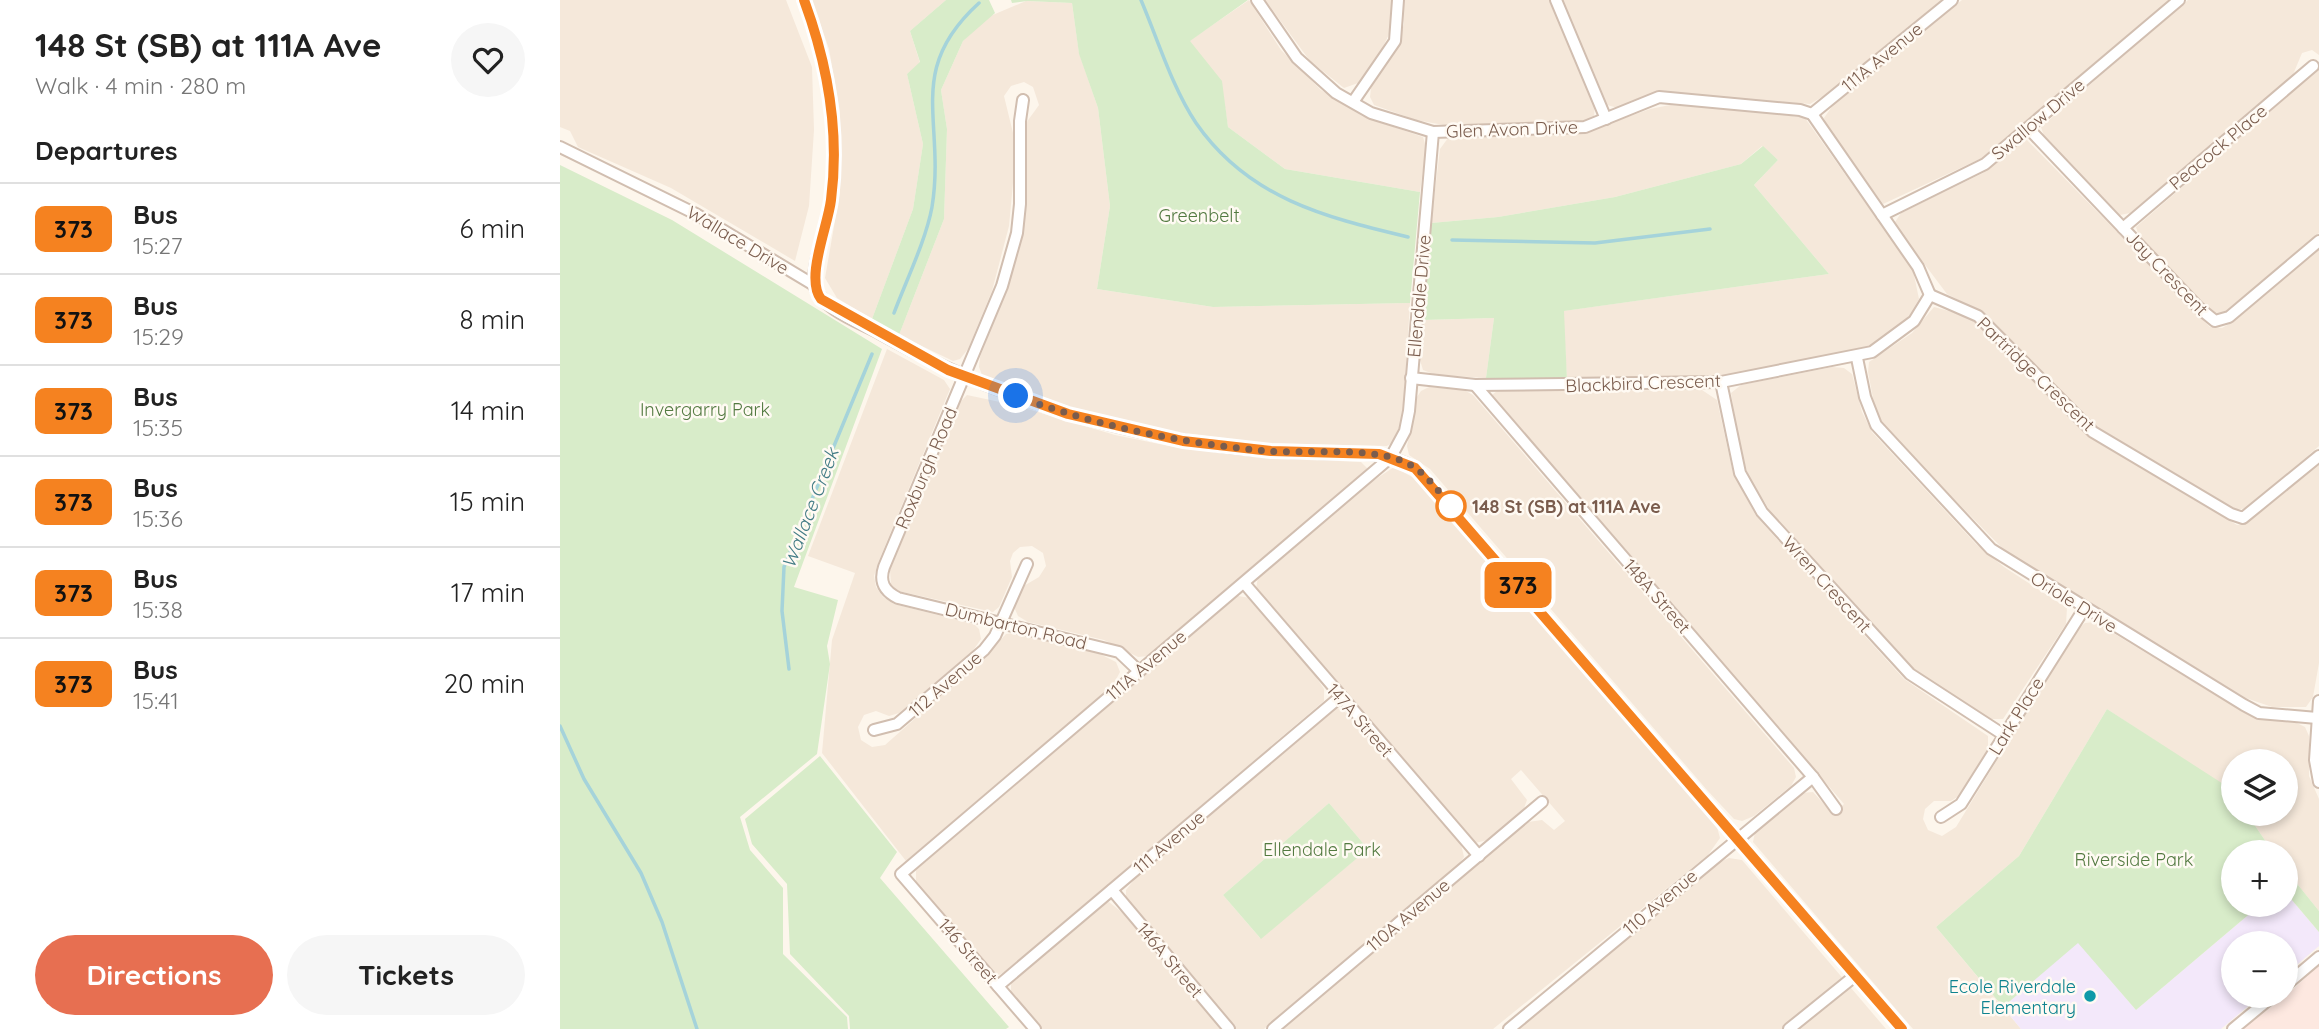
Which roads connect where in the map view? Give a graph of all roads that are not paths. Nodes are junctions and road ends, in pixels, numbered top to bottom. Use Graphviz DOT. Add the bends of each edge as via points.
graph roads {
  1 [pos="804,0"];
  2 [pos="1257,0"];
  3 [pos="1398,0"];
  4 [pos="1556,0"];
  5 [pos="1952,0"];
  6 [pos="2179,0"];
  7 [pos="2313,66"];
  8 [pos="1023,100"];
  9 [pos="1353,102"];
  10 [pos="1812,114"];
  11 [pos="1606,119"];
  12 [pos="2028,128"];
  13 [pos="1433,132"];
  14 [pos="560,147"];
  15 [pos="1882,215"];
  16 [pos="2123,228"];
  17 [pos="2319,241"];
  18 [pos="814,285"];
  19 [pos="1930,295"];
  20 [pos="1857,358"];
  21 [pos="964,377"];
  22 [pos="1411,378"];
  23 [pos="1721,382"];
  24 [pos="1475,385"];
  25 [pos="2319,456"];
  26 [pos="1391,457"];
  27 [pos="1027,564"];
  28 [pos="1244,583"];
  29 [pos="888,592"];
  30 [pos="2084,608"];
  31 [pos="1002,621"];
  32 [pos="1139,671"];
  33 [pos="1339,697"];
  34 [pos="2319,701"];
  35 [pos="2317,718"];
  36 [pos="874,730"];
  37 [pos="2004,735"];
  38 [pos="1813,777"];
  39 [pos="2319,782"];
  40 [pos="1542,803"];
  41 [pos="1836,809"];
  42 [pos="1941,817"];
  43 [pos="1737,838"];
  44 [pos="1479,856"];
  45 [pos="901,874"];
  46 [pos="1111,890"];
  47 [pos="2319,957"];
  48 [pos="1856,975"];
  49 [pos="2298,975"];
  50 [pos="998,986"];
  51 [pos="2258,1008"];
  52 [pos="1035,1029"];
  53 [pos="1230,1029"];
  54 [pos="1273,1029"];
  55 [pos="1508,1029"];
  56 [pos="1789,1029"];
  57 [pos="1902,1029"];
  58 [pos="2233,1029"];
  1 -- 18 [label="street" via="824,61 834,128 831,200"];
  2 -- 9 [label="street, Glen Avon Drive" via="1306,68"];
  3 -- 9 [label="street" via="1395,41"];
  4 -- 11 [label="street"];
  5 -- 10 [label="street, 111A Avenue"];
  6 -- 12 [label="street, Swallow Drive"];
  7 -- 16 [label="street, Peacock Place"];
  8 -- 21 [label="street, Roxburgh Road" via="1017,233 1002,286"];
  9 -- 13 [label="street, Glen Avon Drive" via="1371,113"];
  10 -- 11 [label="street, Glen Avon Drive" via="1659,97"];
  10 -- 15 [label="street"];
  11 -- 13 [label="street, Glen Avon Drive" via="1585,127"];
  12 -- 15 [label="street, Swallow Drive" via="1978,168"];
  12 -- 16 [label="street, Jay Crescent"];
  13 -- 22 [label="street, Ellendale Drive"];
  14 -- 18 [label="street, Wallace Drive" via="696,214"];
  15 -- 19 [label="street" via="1918,267"];
  16 -- 17 [label="street, Jay Crescent" via="2206,315 2219,321"];
  18 -- 21 [label="street, Wallace Drive" via="828,304"];
  19 -- 20 [label="street, Blackbird Crescent" via="1902,332"];
  19 -- 25 [label="street, Partridge Crescent" via="1978,316 2093,432 2231,514 2243,518"];
  20 -- 23 [label="street, Blackbird Crescent"];
  20 -- 30 [label="street, Oriole Drive" via="1869,412 1887,440 1991,549"];
  21 -- 26 [label="street, Wallace Drive" via="1068,414 1183,441"];
  21 -- 29 [label="street, Roxburgh Road" via="884,567 882,582"];
  22 -- 24 [label="street, Blackbird Crescent"];
  22 -- 26 [label="street, Ellendale Drive" via="1405,431"];
  23 -- 24 [label="street, Blackbird Crescent"];
  23 -- 37 [label="street, Wren Crescent" via="1741,473 1762,512 1910,674"];
  24 -- 38 [label="street, 148A Street"];
  26 -- 28 [label="street, 111A Avenue"];
  26 -- 43 [label="street" via="1415,468 1432,484"];
  27 -- 31 [label="street, 112 Avenue"];
  28 -- 32 [label="street, 111A Avenue"];
  28 -- 33 [label="street, 147A Street"];
  29 -- 31 [label="street, Dumbarton Road"];
  30 -- 35 [label="street, Oriole Drive" via="2259,713"];
  30 -- 37 [label="street, Lark Place"];
  31 -- 32 [label="street, Dumbarton Road" via="1119,652"];
  31 -- 36 [label="street, 112 Avenue" via="980,654 897,724"];
  32 -- 45 [label="street, 111A Avenue"];
  33 -- 44 [label="street, 147A Street"];
  33 -- 46 [label="street, 111 Avenue"];
  34 -- 35 [label="street"];
  35 -- 39 [label="street"];
  37 -- 42 [label="street, Lark Place" via="1961,804"];
  38 -- 41 [label="street, 148A Street"];
  38 -- 43 [label="street, 110 Avenue"];
  40 -- 44 [label="street, 110A Avenue"];
  43 -- 48 [label="street"];
  43 -- 55 [label="street, 110 Avenue"];
  44 -- 54 [label="street, 110A Avenue"];
  45 -- 50 [label="street, 146 Street"];
  46 -- 50 [label="street, 111 Avenue"];
  46 -- 53 [label="street, 146A Street"];
  47 -- 49 [label="street"];
  48 -- 56 [label="street"];
  48 -- 57 [label="street"];
  50 -- 52 [label="street, 146 Street"];
  51 -- 58 [label="street"];
}
